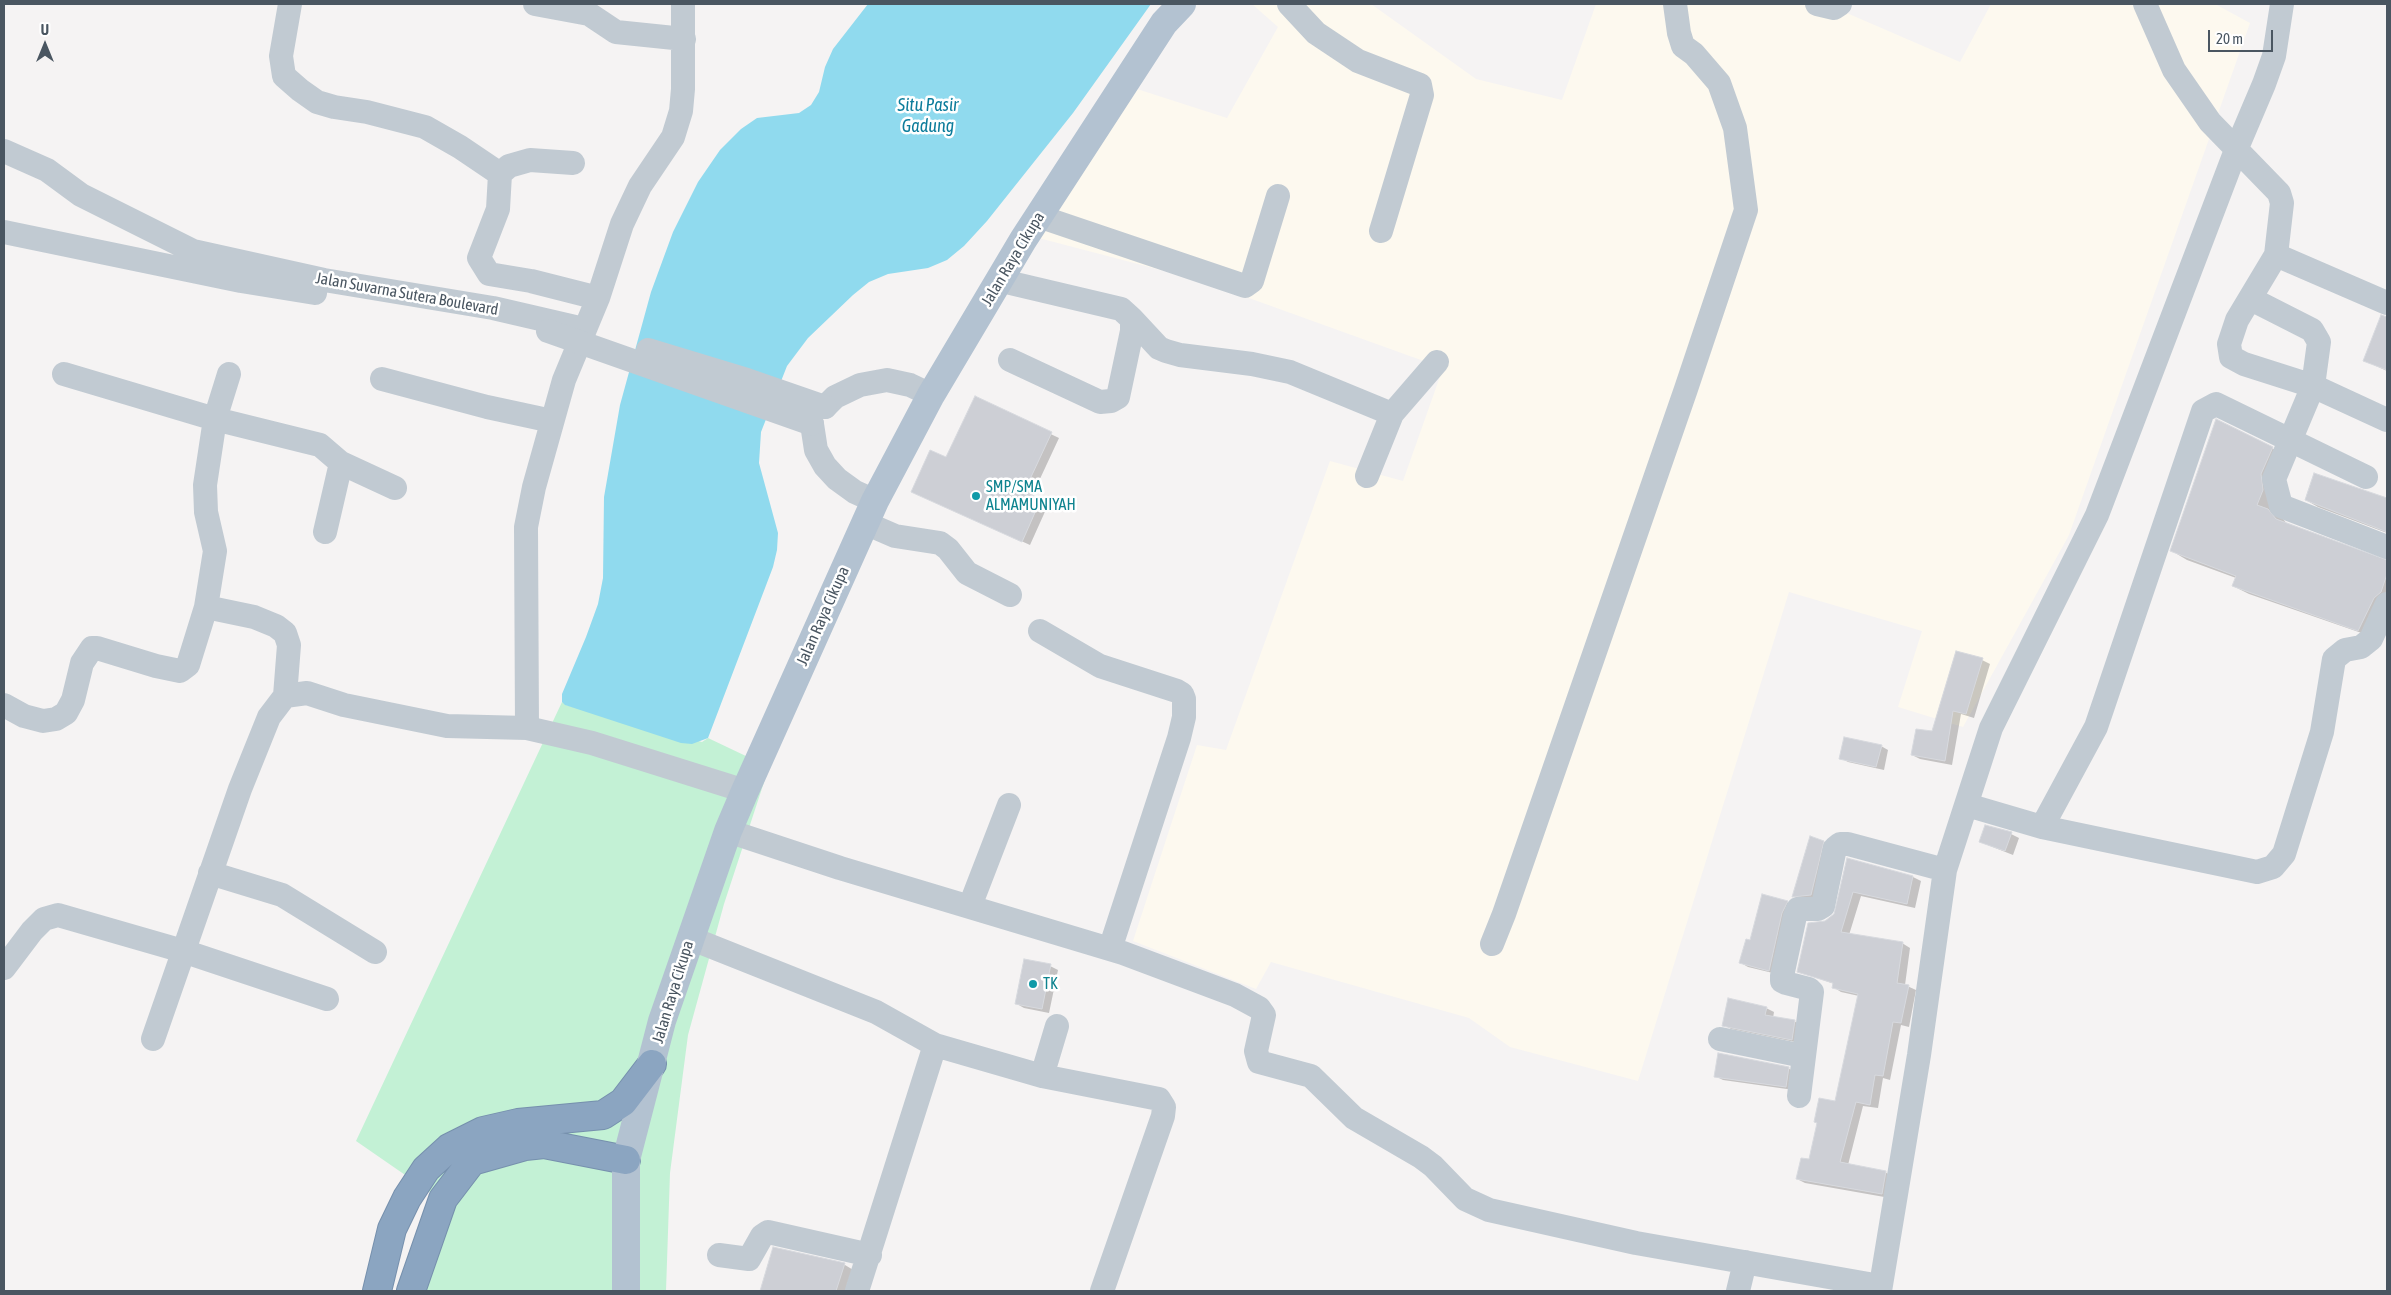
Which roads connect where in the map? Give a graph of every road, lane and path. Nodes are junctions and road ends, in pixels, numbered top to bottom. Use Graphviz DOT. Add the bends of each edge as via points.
graph roads {
  1 [pos="290,4"];
  2 [pos="535,4"];
  3 [pos="683,4"];
  4 [pos="1182,4"];
  5 [pos="1288,4"];
  6 [pos="1675,4"];
  7 [pos="1817,4"];
  8 [pos="1840,4"];
  9 [pos="2145,4"];
  10 [pos="2282,4"];
  11 [pos="684,39"];
  12 [pos="2236,150"];
  13 [pos="4,151"];
  14 [pos="573,163"];
  15 [pos="500,174"];
  16 [pos="1278,196"];
  17 [pos="1038,216"];
  18 [pos="1380,231"];
  19 [pos="4,232"];
  20 [pos="2276,255"];
  21 [pos="998,280"];
  22 [pos="598,298"];
  23 [pos="2251,299"];
  24 [pos="2387,303"];
  25 [pos="1132,319"];
  26 [pos="1010,360"];
  27 [pos="1436,362"];
  28 [pos="64,374"];
  29 [pos="229,374"];
  30 [pos="382,379"];
  31 [pos="2312,386"];
  32 [pos="931,395"];
  33 [pos="1392,414"];
  34 [pos="818,416"];
  35 [pos="215,419"];
  36 [pos="2387,420"];
  37 [pos="552,421"];
  38 [pos="2291,439"];
  39 [pos="341,463"];
  40 [pos="1367,476"];
  41 [pos="2366,477"];
  42 [pos="395,488"];
  43 [pos="870,512"];
  44 [pos="325,532"];
  45 [pos="2387,547"];
  46 [pos="1010,595"];
  47 [pos="2387,604"];
  48 [pos="206,607"];
  49 [pos="1040,631"];
  50 [pos="285,696"];
  51 [pos="4,705"];
  52 [pos="527,728"];
  53 [pos="745,791"];
  54 [pos="1009,805"];
  55 [pos="1967,805"];
  56 [pos="2042,827"];
  57 [pos="728,831"];
  58 [pos="1945,870"];
  59 [pos="210,873"];
  60 [pos="970,906"];
  61 [pos="690,938"];
  62 [pos="1492,944"];
  63 [pos="1110,949"];
  64 [pos="183,951"];
  65 [pos="375,952"];
  66 [pos="4,968"];
  67 [pos="327,999"];
  68 [pos="1057,1026"];
  69 [pos="153,1039"];
  70 [pos="1720,1039"];
  71 [pos="935,1045"];
  72 [pos="1803,1056"];
  73 [pos="652,1064"];
  74 [pos="1042,1076"];
  75 [pos="1799,1096"];
  76 [pos="626,1160"];
  77 [pos="719,1255"];
  78 [pos="870,1255"];
  79 [pos="1745,1262"];
  80 [pos="1880,1288"];
  81 [pos="377,1291"];
  82 [pos="411,1291"];
  83 [pos="626,1291"];
  84 [pos="857,1291"];
  85 [pos="1102,1291"];
  86 [pos="1738,1291"];
  1 -- 15 [label="street" via="281,56 284,76 300,90 318,102 334,107 425,127"];
  2 -- 11 [label="street" via="589,14 616,32"];
  3 -- 11 [label="street"];
  4 -- 17 [label="main road, Jalan Raya Cikupa" via="1164,23"];
  5 -- 18 [label="street" via="1316,33 1358,60 1420,86 1422,95"];
  6 -- 62 [label="street" via="1684,46 1720,83 1735,128 1746,210"];
  7 -- 8 [label="street" via="1834,8"];
  9 -- 12 [label="street" via="2174,70 2210,122"];
  10 -- 12 [label="street" via="2274,56"];
  11 -- 22 [label="street" via="682,104 672,137 625,216"];
  12 -- 20 [label="street" via="2279,193 2283,210"];
  12 -- 55 [label="street" via="2097,515 1991,728"];
  13 -- 34 [label="street, Jalan Suvarna Sutera Boulevard, bridge" via="47,170 81,195 193,250 324,280 493,308 575,327 748,380"];
  14 -- 15 [label="street" via="530,160 509,166"];
  15 -- 22 [label="street" via="498,209 480,258 482,265 490,274 530,280"];
  16 -- 17 [label="street" via="1252,281 1245,286"];
  17 -- 21 [label="main road, Jalan Raya Cikupa"];
  19 -- 34 [label="street, bridge" via="241,281 548,331"];
  20 -- 23 [label="street"];
  20 -- 24 [label="street"];
  21 -- 25 [label="street" via="1121,309"];
  21 -- 32 [label="main road, Jalan Raya Cikupa"];
  22 -- 37 [label="street" via="564,380"];
  23 -- 31 [label="street" via="2312,330 2319,342"];
  23 -- 31 [label="street" via="2236,320 2229,344 2231,357"];
  25 -- 26 [label="street" via="1118,397 1111,401 1100,402"];
  25 -- 33 [label="street" via="1158,348 1166,352 1290,372"];
  27 -- 33 [label="street"];
  28 -- 35 [label="street"];
  29 -- 35 [label="street"];
  30 -- 37 [label="street"];
  31 -- 36 [label="street"];
  31 -- 38 [label="street"];
  32 -- 34 [label="street" via="910,385 887,380 860,385 834,398"];
  32 -- 43 [label="main road, Jalan Raya Cikupa"];
  33 -- 40 [label="street"];
  34 -- 43 [label="street" via="816,450 825,466 854,492"];
  35 -- 39 [label="street" via="320,445"];
  35 -- 48 [label="street" via="205,501 215,551"];
  37 -- 52 [label="street" via="526,527"];
  38 -- 41 [label="street"];
  38 -- 45 [label="street" via="2274,480 2281,506"];
  38 -- 56 [label="street" via="2216,404 2203,411 2096,727"];
  39 -- 42 [label="street"];
  39 -- 44 [label="street"];
  43 -- 46 [label="street" via="895,536 940,543 967,573"];
  43 -- 53 [label="main road, Jalan Raya Cikupa"];
  47 -- 56 [label="street" via="2372,639 2361,647 2345,650 2334,659 2322,732 2284,854 2273,867 2257,872"];
  48 -- 50 [label="street" via="254,618 285,633 289,645"];
  48 -- 51 [label="street" via="188,665 180,671 92,648 82,663 73,700 66,713 43,721 24,716"];
  49 -- 63 [label="street" via="1100,666 1177,691 1184,699 1179,738"];
  50 -- 52 [label="street" via="307,693 344,705 447,726"];
  50 -- 59 [label="street" via="269,717"];
  52 -- 53 [label="street" via="592,743"];
  53 -- 57 [label="main road, Jalan Raya Cikupa"];
  54 -- 60 [label="street"];
  55 -- 56 [label="street"];
  55 -- 58 [label="street"];
  57 -- 60 [label="street"];
  57 -- 61 [label="main road, Jalan Raya Cikupa"];
  58 -- 72 [label="street" via="1848,844 1835,848 1823,906 1798,909 1782,976 1782,981 1812,992"];
  58 -- 80 [label="street" via="1919,1055"];
  59 -- 64 [label="street"];
  59 -- 65 [label="street" via="282,895"];
  60 -- 63 [label="street"];
  61 -- 71 [label="street" via="876,1012"];
  61 -- 73 [label="main road, Jalan Raya Cikupa" via="662,1022"];
  63 -- 79 [label="street" via="1234,995 1259,1008 1264,1015 1256,1051 1259,1062 1311,1076 1354,1118 1427,1161 1475,1205 1636,1243"];
  64 -- 66 [label="street" via="58,915 44,920 32,930"];
  64 -- 67 [label="street"];
  64 -- 69 [label="street"];
  68 -- 74 [label="street"];
  70 -- 72 [label="street"];
  71 -- 74 [label="street"];
  71 -- 78 [label="street"];
  72 -- 75 [label="street"];
  73 -- 76 [label="main road, Jalan Raya Cikupa"];
  73 -- 81 [label="highway" via="623,1102 603,1115 518,1123 483,1131 449,1148 426,1169 407,1198 392,1229"];
  74 -- 85 [label="street" via="1158,1099 1164,1107"];
  76 -- 82 [label="highway" via="544,1144 472,1161 443,1199"];
  76 -- 83 [label="main road, Jalan Raya Cikupa"];
  77 -- 78 [label="street" via="748,1259 762,1236 770,1232"];
  78 -- 84 [label="street"];
  79 -- 80 [label="street"];
  79 -- 86 [label="street"];
}
